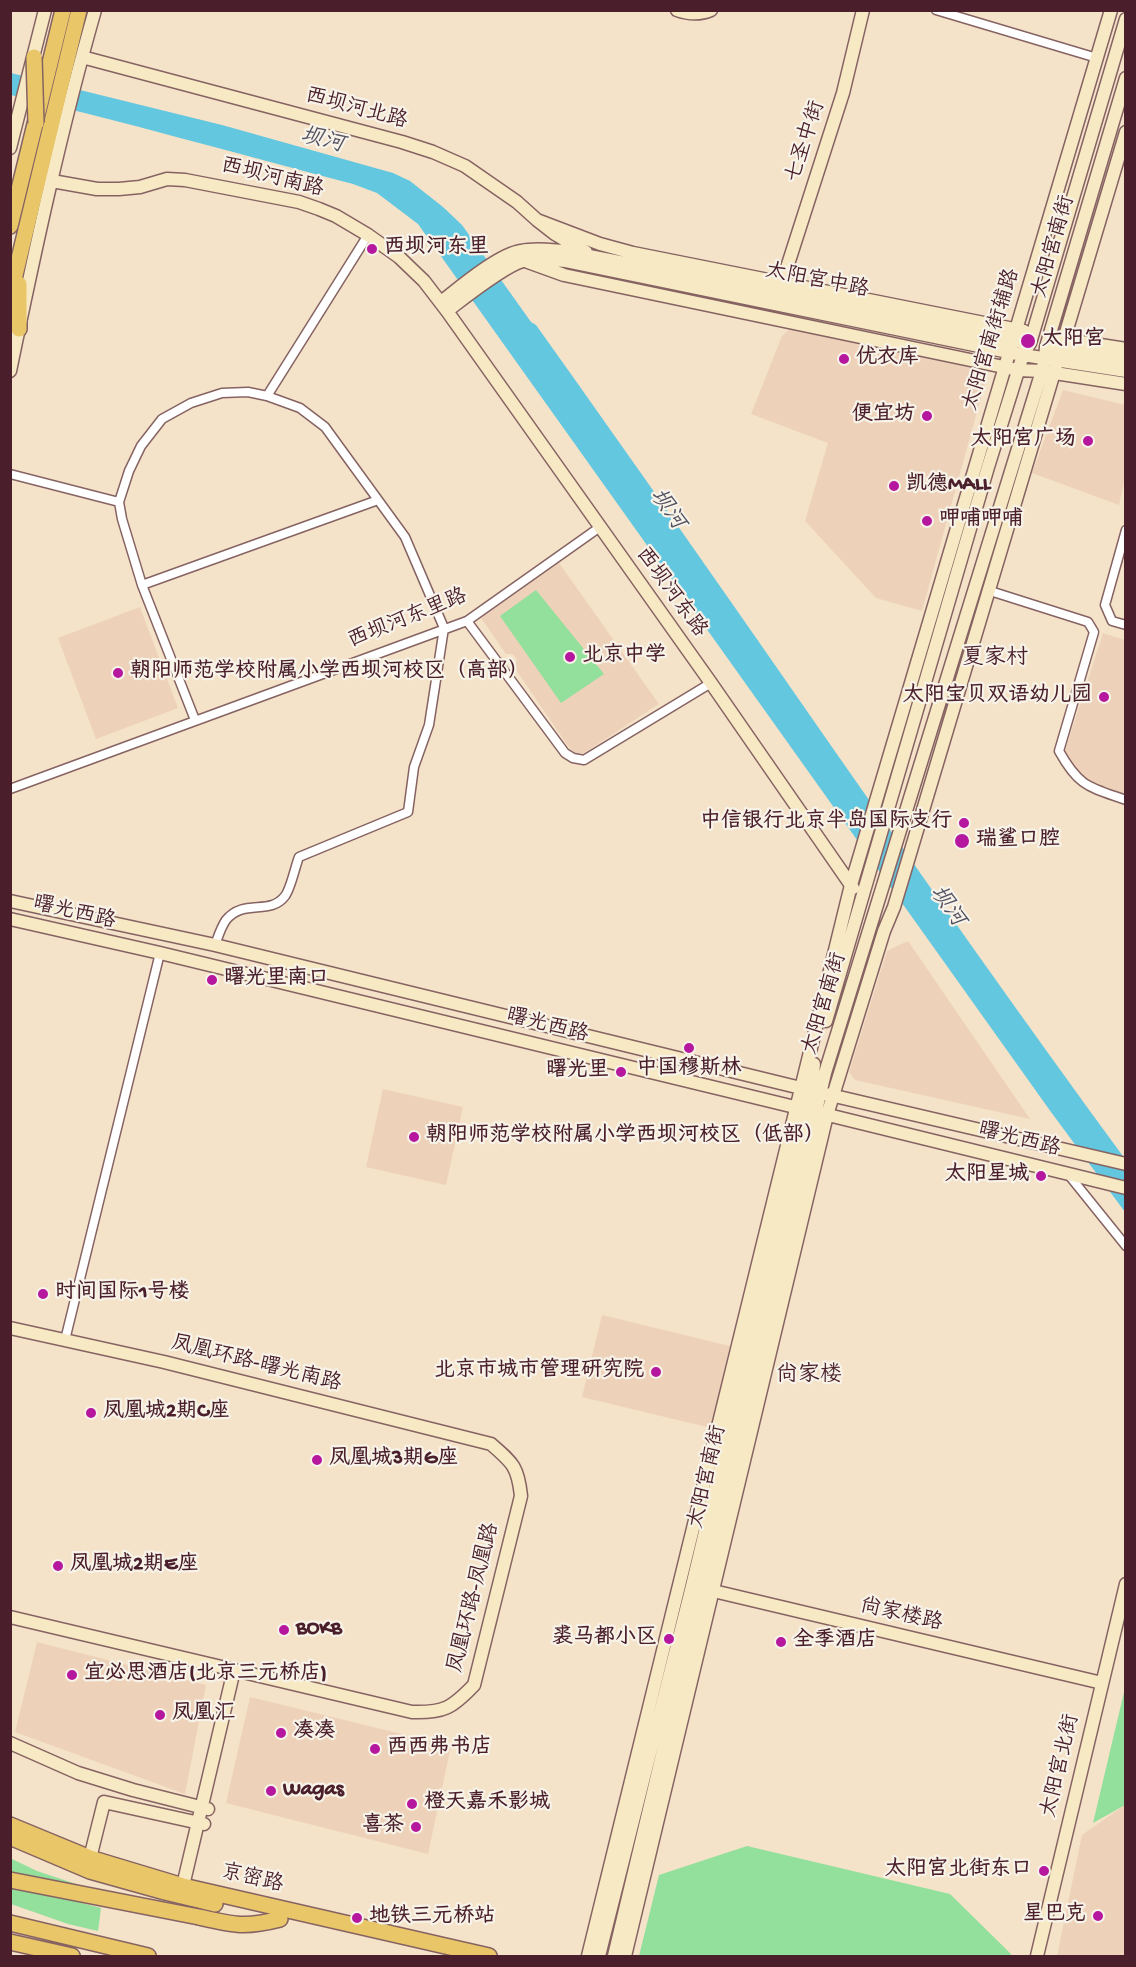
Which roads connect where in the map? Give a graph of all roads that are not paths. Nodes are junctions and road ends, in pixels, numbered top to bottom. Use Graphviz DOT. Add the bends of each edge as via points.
graph roads {
  1 [pos="45,10"];
  2 [pos="63,10"];
  3 [pos="79,10"];
  4 [pos="95,10"];
  5 [pos="677,10"];
  6 [pos="711,10"];
  7 [pos="863,10"];
  8 [pos="936,10"];
  9 [pos="1111,10"];
  10 [pos="1125,19"];
  11 [pos="34,57"];
  12 [pos="1097,58"];
  13 [pos="70,63"];
  14 [pos="1125,78"];
  15 [pos="1101,103"];
  16 [pos="36,123"];
  17 [pos="58,129"];
  18 [pos="1125,132"];
  19 [pos="10,148"];
  20 [pos="1065,166"];
  21 [pos="52,181"];
  22 [pos="537,220"];
  23 [pos="10,226"];
  24 [pos="368,235"];
  25 [pos="594,258"];
  26 [pos="19,260"];
  27 [pos="524,261"];
  28 [pos="506,262"];
  29 [pos="756,278"];
  30 [pos="782,283"];
  31 [pos="10,296"];
  32 [pos="804,299"];
  33 [pos="448,304"];
  34 [pos="791,307"];
  35 [pos="753,315"];
  36 [pos="874,324"];
  37 [pos="19,329"];
  38 [pos="1031,338"];
  39 [pos="871,339"];
  40 [pos="1013,340"];
  41 [pos="1125,349"];
  42 [pos="1052,354"];
  43 [pos="1023,355"];
  44 [pos="1125,359"];
  45 [pos="1005,367"];
  46 [pos="1018,370"];
  47 [pos="10,371"];
  48 [pos="1125,371"];
  49 [pos="1125,384"];
  50 [pos="267,396"];
  51 [pos="10,474"];
  52 [pos="378,500"];
  53 [pos="119,502"];
  54 [pos="600,527"];
  55 [pos="1125,530"];
  56 [pos="142,585"];
  57 [pos="987,590"];
  58 [pos="467,621"];
  59 [pos="1125,625"];
  60 [pos="444,628"];
  61 [pos="711,683"];
  62 [pos="195,720"];
  63 [pos="10,789"];
  64 [pos="1125,800"];
  65 [pos="861,851"];
  66 [pos="851,885"];
  67 [pos="861,899"];
  68 [pos="10,902"];
  69 [pos="874,918"];
  70 [pos="10,919"];
  71 [pos="884,931"];
  72 [pos="215,945"];
  73 [pos="160,953"];
  74 [pos="816,1092"];
  75 [pos="811,1111"];
  76 [pos="1125,1164"];
  77 [pos="1071,1174"];
  78 [pos="1125,1188"];
  79 [pos="1125,1246"];
  80 [pos="10,1328"];
  81 [pos="65,1340"];
  82 [pos="491,1444"];
  83 [pos="1125,1584"];
  84 [pos="702,1589"];
  85 [pos="10,1617"];
  86 [pos="238,1671"];
  87 [pos="1102,1683"];
  88 [pos="10,1743"];
  89 [pos="205,1808"];
  90 [pos="202,1823"];
  91 [pos="10,1825"];
  92 [pos="10,1838"];
  93 [pos="90,1858"];
  94 [pos="10,1880"];
  95 [pos="186,1892"];
  96 [pos="10,1912"];
  97 [pos="280,1919"];
  98 [pos="10,1923"];
  99 [pos="81,1940"];
  100 [pos="10,1942"];
  101 [pos="72,1956"];
  102 [pos="148,1956"];
  103 [pos="442,1956"];
  104 [pos="489,1956"];
  105 [pos="588,1956"];
  106 [pos="598,1956"];
  107 [pos="614,1956"];
  108 [pos="625,1956"];
  109 [pos="1037,1956"];
  1 -- 11 [label="street"];
  2 -- 13 [label="highway"];
  3 -- 13 [label="highway"];
  4 -- 13 [label="street"];
  5 -- 6 [label="street" via="704,14"];
  7 -- 30 [label="street, 七圣中街" via="843,93"];
  8 -- 12 [label="street"];
  9 -- 12 [label="street, 太阳宫南街辅路"];
  10 -- 15 [label="street, 太阳宫南街"];
  11 -- 16 [label="highway, bridge"];
  11 -- 19 [label="street, bridge"];
  12 -- 20 [label="street, 太阳宫南街辅路"];
  13 -- 16 [label="highway, bridge"];
  13 -- 17 [label="highway"];
  13 -- 22 [label="street, 西坝河北路" via="433,152 465,166 517,201"];
  14 -- 42 [label="street, 太阳宫南街"];
  15 -- 20 [label="street"];
  15 -- 38 [label="street, 太阳宫南街"];
  16 -- 23 [label="highway"];
  17 -- 21 [label="street"];
  17 -- 26 [label="highway"];
  18 -- 42 [label="street, 太阳宫南街"];
  20 -- 40 [label="street, 太阳宫南街辅路"];
  21 -- 24 [label="street, 西坝河南路" via="97,189 140,187 167,179 193,181 319,208"];
  21 -- 37 [label="street"];
  22 -- 25 [label="street, 西坝河北路"];
  22 -- 29 [label="street, 太阳宫中路" via="633,253"];
  24 -- 33 [label="street, 西坝河南路" via="413,269"];
  24 -- 50 [label="street"];
  25 -- 28 [label="street, 太阳宫中路" via="537,249 518,251"];
  25 -- 32 [label="street, 太阳宫中路"];
  26 -- 31 [label="highway"];
  26 -- 37 [label="highway"];
  27 -- 28 [label="street, 太阳宫中路"];
  27 -- 34 [label="street, 太阳宫中路" via="566,261"];
  27 -- 35 [label="street, 太阳宫中路" via="564,275"];
  28 -- 33 [label="street"];
  29 -- 30 [label="street, 太阳宫中路"];
  29 -- 32 [label="street"];
  30 -- 40 [label="street, 太阳宫中路"];
  32 -- 40 [label="street, 太阳宫中路"];
  33 -- 54 [label="street, 西坝河东路"];
  34 -- 35 [label="street"];
  34 -- 36 [label="street, 太阳宫中路"];
  35 -- 39 [label="street, 太阳宫中路"];
  36 -- 39 [label="street"];
  36 -- 40 [label="street, 太阳宫中路"];
  37 -- 47 [label="street"];
  38 -- 40 [label="street, 太阳宫中路"];
  38 -- 42 [label="street, 太阳宫中路"];
  38 -- 43 [label="street, 太阳宫南街"];
  39 -- 45 [label="street, 太阳宫中路"];
  40 -- 43 [label="street, 太阳宫中路"];
  40 -- 45 [label="street, 太阳宫南街辅路"];
  41 -- 42 [label="street, 太阳宫中路"];
  42 -- 43 [label="street, 太阳宫中路"];
  42 -- 44 [label="street, 太阳宫中路"];
  42 -- 46 [label="street, 太阳宫中路"];
  42 -- 48 [label="street, 太阳宫中路"];
  42 -- 49 [label="street, 太阳宫中路"];
  42 -- 57 [label="street, 太阳宫南街"];
  42 -- 69 [label="street, 太阳宫南街"];
  43 -- 46 [label="street, 太阳宫南街"];
  45 -- 46 [label="street, 太阳宫中路"];
  45 -- 65 [label="street, 太阳宫南街辅路"];
  46 -- 67 [label="street, 太阳宫南街"];
  50 -- 52 [label="street" via="300,408 325,428"];
  50 -- 53 [label="street" via="222,393 190,403 162,419 141,447"];
  51 -- 53 [label="street"];
  52 -- 56 [label="street"];
  52 -- 60 [label="street" via="405,537"];
  53 -- 56 [label="street"];
  54 -- 58 [label="street, 西坝河东里路"];
  54 -- 61 [label="street, 西坝河东路"];
  55 -- 59 [label="street" via="1105,605 1112,621"];
  56 -- 62 [label="street"];
  57 -- 64 [label="street" via="1088,622 1094,632 1059,751 1070,770 1088,787"];
  57 -- 71 [label="street, 太阳宫南街"];
  58 -- 60 [label="street, 西坝河东里路"];
  58 -- 61 [label="street" via="573,758 584,760"];
  60 -- 62 [label="street, 西坝河东里路"];
  60 -- 72 [label="street" via="429,725 414,767 408,812 299,857 285,896 273,906 246,907 233,914 225,921"];
  61 -- 66 [label="street, 西坝河东路"];
  62 -- 63 [label="street, 西坝河东里路"];
  65 -- 66 [label="street, 太阳宫南街"];
  66 -- 67 [label="street, 西坝河东路"];
  66 -- 74 [label="street, 太阳宫南街"];
  67 -- 69 [label="street, 西坝河东路"];
  67 -- 74 [label="street, 太阳宫南街" via="814,1064"];
  68 -- 72 [label="street, 曙光西路"];
  69 -- 71 [label="street, 西坝河东路"];
  69 -- 74 [label="street, 太阳宫南街"];
  70 -- 73 [label="street, 曙光西路"];
  71 -- 74 [label="street, 太阳宫南街"];
  72 -- 74 [label="street, 曙光西路"];
  73 -- 75 [label="street, 曙光西路"];
  73 -- 81 [label="street"];
  74 -- 75 [label="street, 太阳宫南街"];
  74 -- 75 [label="street, 太阳宫南街"];
  74 -- 76 [label="street, 曙光西路"];
  75 -- 77 [label="street, 曙光西路"];
  75 -- 84 [label="street, 太阳宫南街"];
  75 -- 84 [label="street, 太阳宫南街"];
  75 -- 105 [label="street, 太阳宫南街"];
  77 -- 78 [label="street, 曙光西路"];
  77 -- 79 [label="street"];
  80 -- 81 [label="street, 凤凰环路-曙光南路"];
  81 -- 82 [label="street, 凤凰环路-曙光南路"];
  82 -- 86 [label="street, 凤凰环路-凤凰路" via="509,1460 519,1476 521,1496 474,1685 458,1702 435,1713 412,1712"];
  83 -- 87 [label="street, 太阳宫北街"];
  84 -- 87 [label="street, 尚家楼路"];
  84 -- 106 [label="street, 太阳宫南街"];
  84 -- 107 [label="street, 太阳宫南街"];
  84 -- 108 [label="street, 太阳宫南街"];
  85 -- 86 [label="street, 凤凰环路-凤凰路"];
  86 -- 89 [label="street"];
  87 -- 109 [label="street, 太阳宫北街"];
  88 -- 89 [label="street" via="78,1773"];
  89 -- 90 [label="street"];
  90 -- 93 [label="street" via="104,1802"];
  90 -- 95 [label="street"];
  91 -- 93 [label="highway, 京密路"];
  92 -- 95 [label="highway, 京密路" via="81,1867"];
  93 -- 95 [label="highway, 京密路"];
  94 -- 97 [label="highway, bridge" via="234,1925"];
  95 -- 97 [label="highway, 京密路"];
  95 -- 104 [label="highway, 京密路"];
  96 -- 99 [label="highway" via="37,1926"];
  97 -- 103 [label="highway, 京密路"];
  98 -- 99 [label="highway"];
  99 -- 102 [label="highway"];
  100 -- 101 [label="highway"];
}
